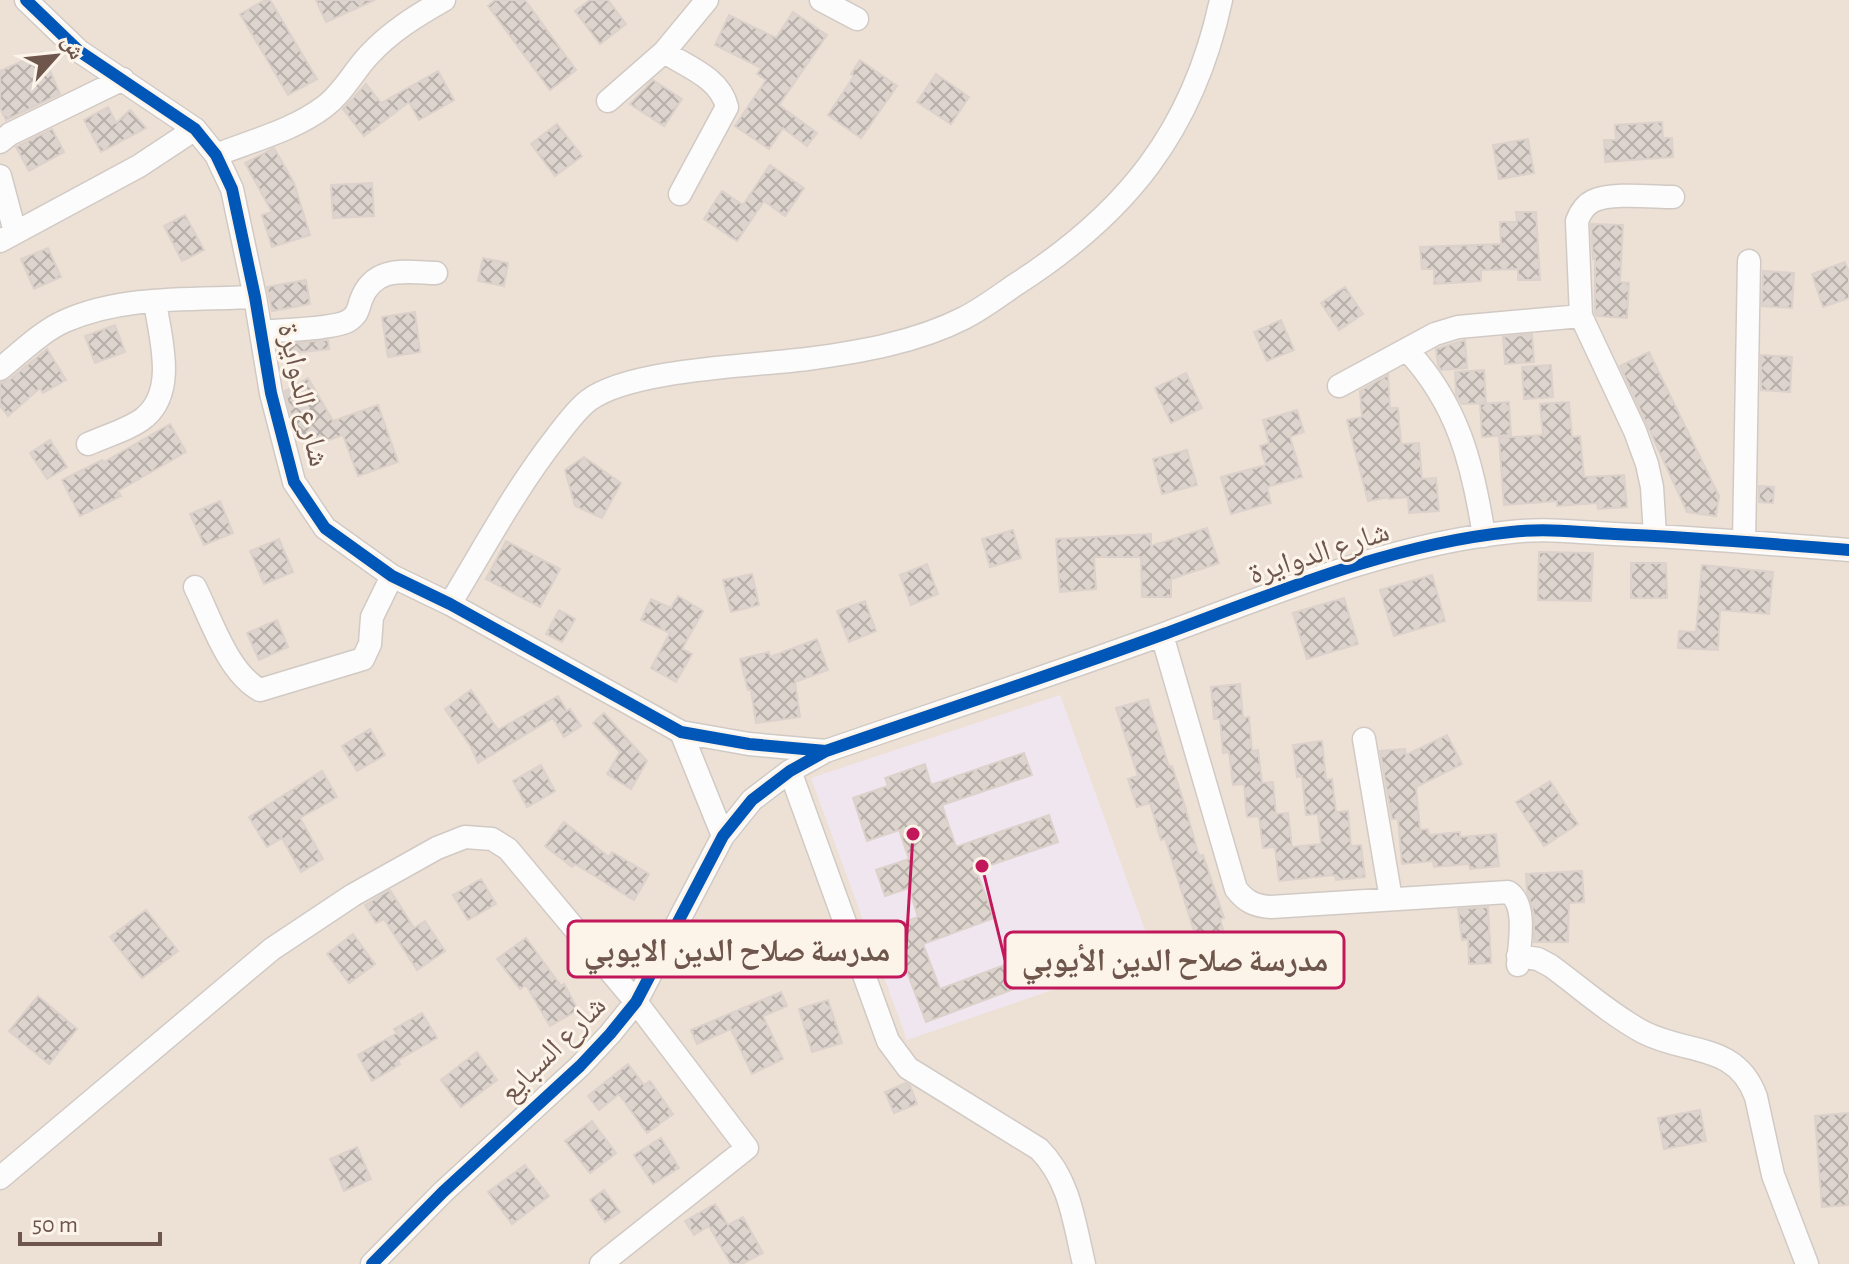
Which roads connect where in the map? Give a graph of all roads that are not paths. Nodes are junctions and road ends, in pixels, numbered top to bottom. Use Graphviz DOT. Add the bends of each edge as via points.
graph roads {
  1 [pos="26,0"];
  2 [pos="444,0"];
  3 [pos="707,0"];
  4 [pos="821,0"];
  5 [pos="1221,0"];
  6 [pos="857,19"];
  7 [pos="664,52"];
  8 [pos="123,79"];
  9 [pos="608,101"];
  10 [pos="195,129"];
  11 [pos="0,142"];
  12 [pos="216,155"];
  13 [pos="0,176"];
  14 [pos="680,194"];
  15 [pos="1673,197"];
  16 [pos="8,236"];
  17 [pos="1749,261"];
  18 [pos="436,273"];
  19 [pos="255,297"];
  20 [pos="155,302"];
  21 [pos="1581,316"];
  22 [pos="261,332"];
  23 [pos="1407,350"];
  24 [pos="0,369"];
  25 [pos="1339,386"];
  26 [pos="88,444"];
  27 [pos="1655,535"];
  28 [pos="1484,536"];
  29 [pos="1744,542"];
  30 [pos="1849,550"];
  31 [pos="392,576"];
  32 [pos="195,587"];
  33 [pos="450,604"];
  34 [pos="1162,635"];
  35 [pos="681,732"];
  36 [pos="1364,739"];
  37 [pos="826,751"];
  38 [pos="790,771"];
  39 [pos="723,836"];
  40 [pos="1391,899"];
  41 [pos="636,1002"];
  42 [pos="0,1178"];
  43 [pos="372,1264"];
  44 [pos="601,1264"];
  45 [pos="1084,1264"];
  46 [pos="1807,1264"];
  1 -- 8 [label="street, شارع الدوايرة" via="79,51"];
  2 -- 12 [label="street" via="386,39 323,108"];
  3 -- 7 [label="street"];
  4 -- 6 [label="street"];
  5 -- 33 [label="street" via="1195,85 1163,148 1101,221 964,318 897,343 663,375 614,387 589,400 538,460"];
  7 -- 9 [label="street"];
  7 -- 14 [label="street" via="716,83 727,107"];
  8 -- 10 [label="street, شارع الدوايرة"];
  8 -- 11 [label="street"];
  10 -- 12 [label="street, شارع الدوايرة"];
  10 -- 16 [label="street" via="139,166"];
  12 -- 19 [label="street, شارع الدوايرة" via="232,189"];
  13 -- 16 [label="street"];
  15 -- 21 [label="street" via="1604,198 1581,211"];
  17 -- 29 [label="street"];
  18 -- 22 [label="street" via="381,276 368,284 358,312 345,323"];
  19 -- 20 [label="street"];
  19 -- 22 [label="street, شارع الدوايرة"];
  20 -- 24 [label="street" via="125,303 62,322"];
  20 -- 26 [label="street" via="165,378 160,398 145,418"];
  21 -- 23 [label="street" via="1458,327"];
  21 -- 27 [label="street" via="1647,464"];
  22 -- 31 [label="street, شارع الدوايرة" via="294,482 325,528"];
  23 -- 25 [label="street"];
  23 -- 28 [label="street" via="1426,370 1463,441"];
  27 -- 28 [label="street, شارع الدوايرة" via="1513,531"];
  27 -- 29 [label="street, شارع الدوايرة"];
  28 -- 34 [label="street, شارع الدوايرة" via="1311,579"];
  29 -- 30 [label="street, شارع الدوايرة"];
  31 -- 32 [label="street" via="372,617 363,659 260,690 235,668"];
  31 -- 33 [label="street, شارع الدوايرة"];
  33 -- 35 [label="street, شارع الدوايرة"];
  34 -- 37 [label="street, شارع الدوايرة"];
  34 -- 40 [label="street" via="1236,889 1244,900 1271,907"];
  35 -- 37 [label="street, شارع الدوايرة"];
  35 -- 39 [label="street"];
  36 -- 40 [label="street"];
  37 -- 38 [label="street, شارع السبايع"];
  38 -- 39 [label="street, شارع السبايع" via="752,800"];
  38 -- 45 [label="street" via="888,1041 908,1068 1039,1149 1054,1164"];
  39 -- 41 [label="street, شارع السبايع"];
  40 -- 46 [label="street" via="1508,892 1520,909 1518,961 1545,962 1645,1033 1722,1056 1739,1067 1752,1086 1773,1175"];
  41 -- 42 [label="street" via="508,849 492,839 465,837 353,895 272,949"];
  41 -- 43 [label="street, شارع السبايع" via="580,1066"];
  41 -- 44 [label="street" via="747,1148"];
}
